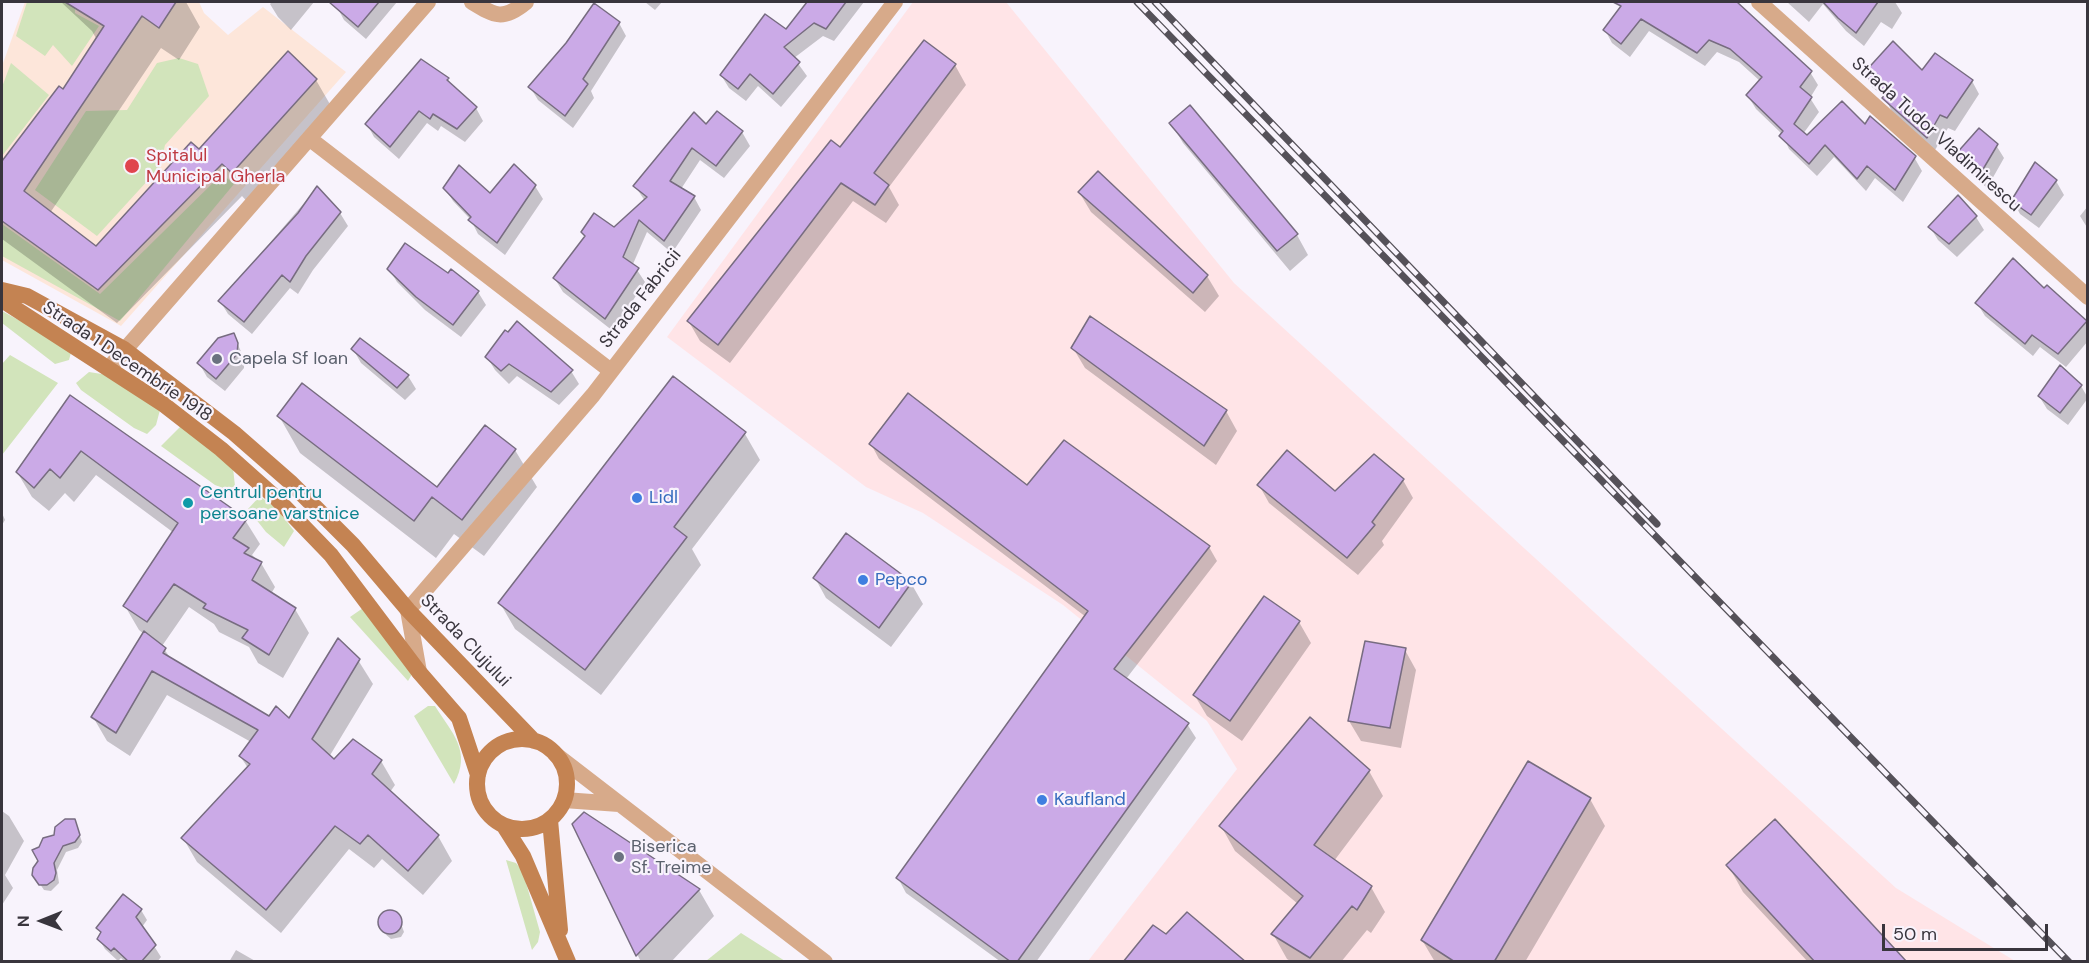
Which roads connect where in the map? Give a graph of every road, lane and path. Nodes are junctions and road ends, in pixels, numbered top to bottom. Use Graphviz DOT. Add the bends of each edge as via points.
graph roads {
  1 [pos="428,2"];
  2 [pos="472,2"];
  3 [pos="526,2"];
  4 [pos="895,2"];
  5 [pos="1759,2"];
  6 [pos="310,139"];
  7 [pos="2,290"];
  8 [pos="2088,297"];
  9 [pos="2,300"];
  10 [pos="124,349"];
  11 [pos="109,368"];
  12 [pos="611,371"];
  13 [pos="371,566"];
  14 [pos="408,610"];
  15 [pos="419,672"];
  16 [pos="534,741"];
  17 [pos="555,754"];
  18 [pos="478,775"];
  19 [pos="564,800"];
  20 [pos="620,804"];
  21 [pos="550,820"];
  22 [pos="504,826"];
  23 [pos="561,940"];
  24 [pos="568,962"];
  25 [pos="825,962"];
  1 -- 6 [label="street"];
  2 -- 3 [label="street" via="493,15 508,14"];
  4 -- 12 [label="street, Strada Fabricii"];
  5 -- 8 [label="street, Strada Tudor Vladimirescu"];
  6 -- 10 [label="street"];
  6 -- 12 [label="street"];
  7 -- 10 [label="main road, Strada 1 Decembrie 1918" via="27,296"];
  9 -- 11 [label="main road, Strada 1 Decembrie 1918"];
  10 -- 11 [label="street"];
  10 -- 13 [label="main road, Strada 1 Decembrie 1918" via="193,400 290,482"];
  11 -- 15 [label="main road, Strada 1 Decembrie 1918" via="163,404 254,478 331,555"];
  12 -- 14 [label="street, Strada Fabricii"];
  13 -- 14 [label="main road, Strada Clujului"];
  14 -- 15 [label="street"];
  14 -- 16 [label="main road, Strada Clujului"];
  15 -- 18 [label="main road" via="459,718"];
  16 -- 17 [label="main road, Strada Clujului"];
  16 -- 18 [label="main road" via="510,741 498,746"];
  17 -- 19 [label="main road" via="566,775"];
  17 -- 20 [label="street"];
  18 -- 22 [label="main road" via="479,800"];
  19 -- 20 [label="street"];
  19 -- 21 [label="main road"];
  20 -- 25 [label="street"];
  21 -- 22 [label="main road" via="528,829"];
  21 -- 23 [label="main road"];
  22 -- 23 [label="main road" via="523,856"];
  23 -- 24 [label="main road"];
}
